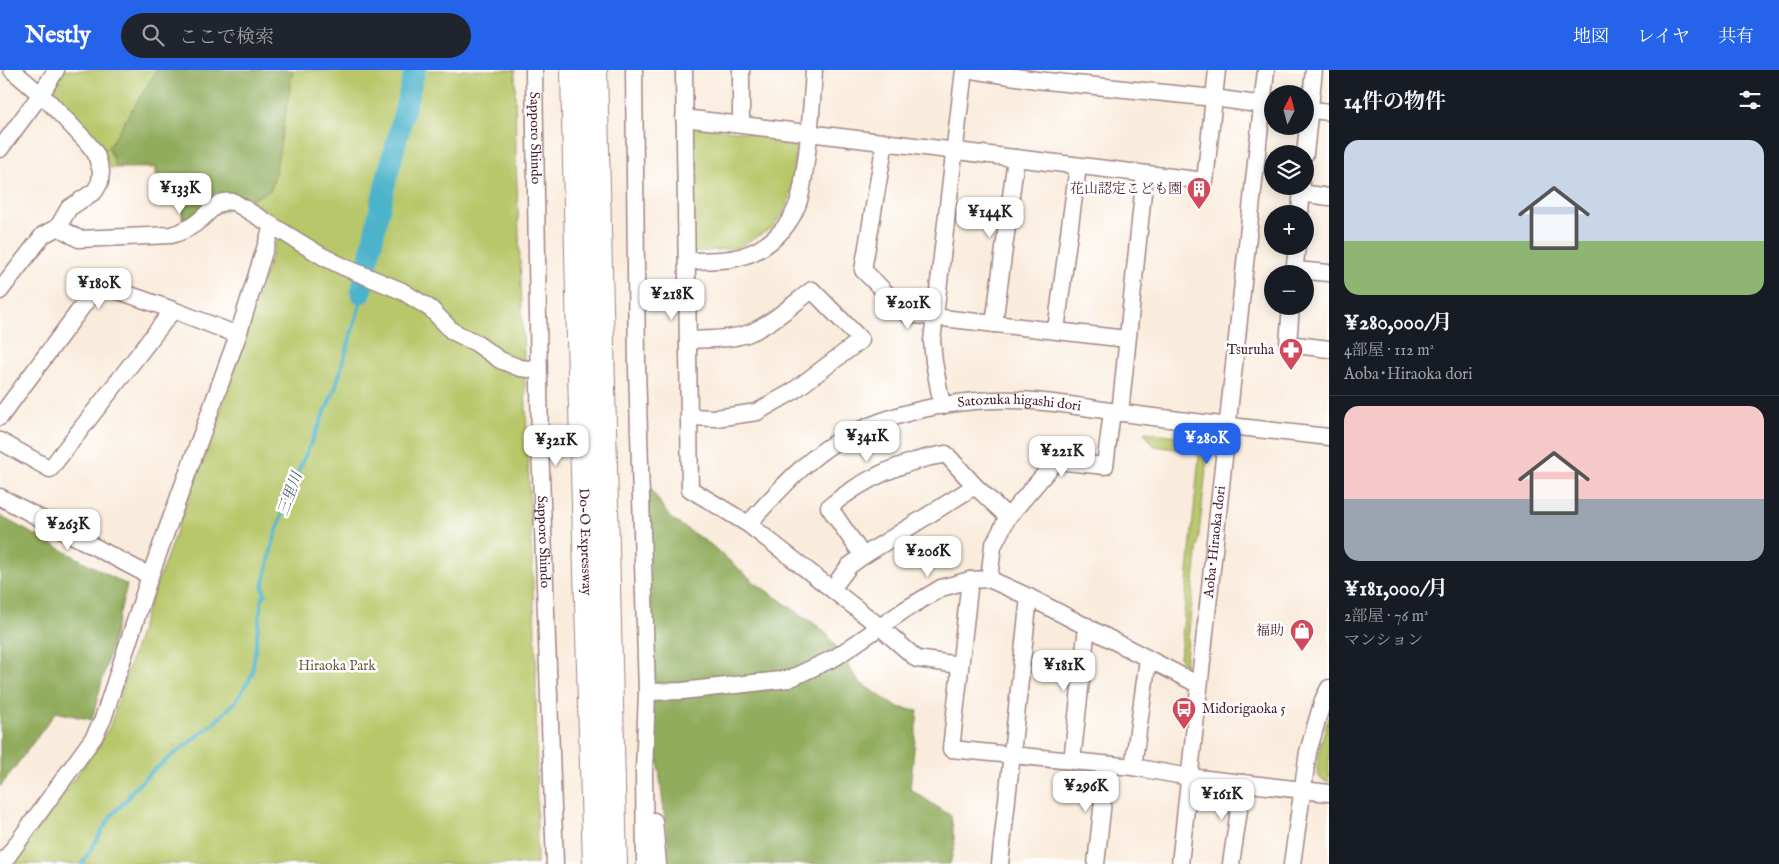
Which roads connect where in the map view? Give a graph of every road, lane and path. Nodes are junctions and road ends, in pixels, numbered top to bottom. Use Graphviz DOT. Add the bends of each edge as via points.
graph roads {
  1 [pos="12,70"];
  2 [pos="56,70"];
  3 [pos="534,70"];
  4 [pos="573,70"];
  5 [pos="595,70"];
  6 [pos="634,70"];
  7 [pos="684,70"];
  8 [pos="741,70"];
  9 [pos="814,70"];
  10 [pos="964,70"];
  11 [pos="971,70"];
  12 [pos="1217,70"];
  13 [pos="1266,70"];
  14 [pos="1314,70"];
  15 [pos="1036,75"];
  16 [pos="1266,85"];
  17 [pos="1311,85"];
  18 [pos="41,94"];
  19 [pos="1214,98"];
  20 [pos="1264,106"];
  21 [pos="1314,111"];
  22 [pos="1329,112"];
  23 [pos="684,118"];
  24 [pos="741,124"];
  25 [pos="1264,130"];
  26 [pos="810,133"];
  27 [pos="885,142"];
  28 [pos="1,147"];
  29 [pos="954,151"];
  30 [pos="1016,158"];
  31 [pos="1078,166"];
  32 [pos="1145,174"];
  33 [pos="1314,193"];
  34 [pos="1329,197"];
  35 [pos="272,226"];
  36 [pos="58,227"];
  37 [pos="687,261"];
  38 [pos="1314,273"];
  39 [pos="1329,273"];
  40 [pos="0,291"];
  41 [pos="173,310"];
  42 [pos="1290,315"];
  43 [pos="934,318"];
  44 [pos="994,324"];
  45 [pos="1056,330"];
  46 [pos="238,335"];
  47 [pos="1127,339"];
  48 [pos="688,340"];
  49 [pos="1329,349"];
  50 [pos="538,370"];
  51 [pos="942,406"];
  52 [pos="1116,413"];
  53 [pos="0,417"];
  54 [pos="690,417"];
  55 [pos="1227,426"];
  56 [pos="1329,436"];
  57 [pos="0,441"];
  58 [pos="975,486"];
  59 [pos="0,497"];
  60 [pos="1008,517"];
  61 [pos="748,524"];
  62 [pos="862,556"];
  63 [pos="150,576"];
  64 [pos="989,579"];
  65 [pos="970,580"];
  66 [pos="832,589"];
  67 [pos="1029,597"];
  68 [pos="880,626"];
  69 [pos="1087,626"];
  70 [pos="1148,659"];
  71 [pos="959,665"];
  72 [pos="1199,685"];
  73 [pos="1329,688"];
  74 [pos="647,692"];
  75 [pos="1012,755"];
  76 [pos="1072,761"];
  77 [pos="1108,765"];
  78 [pos="1133,767"];
  79 [pos="644,772"];
  80 [pos="1189,777"];
  81 [pos="1243,782"];
  82 [pos="1304,789"];
  83 [pos="1329,793"];
  84 [pos="2,864"];
  85 [pos="555,864"];
  86 [pos="595,864"];
  87 [pos="615,864"];
  88 [pos="645,864"];
  89 [pos="658,864"];
  90 [pos="1000,864"];
  91 [pos="1096,864"];
  92 [pos="1180,864"];
  93 [pos="1231,864"];
  94 [pos="1292,864"];
  1 -- 18 [label="street"];
  2 -- 18 [label="street"];
  3 -- 50 [label="street, Sapporo Shindo"];
  4 -- 86 [label="highway, Do-O Expressway"];
  5 -- 87 [label="highway, Do-O Expressway"];
  6 -- 74 [label="street" via="637,368"];
  7 -- 23 [label="street"];
  8 -- 24 [label="street"];
  9 -- 26 [label="street"];
  10 -- 29 [label="street"];
  11 -- 15 [label="street"];
  12 -- 19 [label="street"];
  13 -- 16 [label="street, Aoba･Hiraoka dori"];
  14 -- 17 [label="street"];
  15 -- 19 [label="street"];
  18 -- 28 [label="street"];
  18 -- 36 [label="street" via="87,142 100,163 100,182 95,191 69,208"];
  19 -- 20 [label="street"];
  19 -- 32 [label="street" via="1205,181"];
  21 -- 22 [label="street"];
  23 -- 24 [label="street"];
  23 -- 37 [label="street"];
  24 -- 26 [label="street"];
  25 -- 55 [label="street, Aoba･Hiraoka dori"];
  26 -- 27 [label="street"];
  26 -- 37 [label="street" via="798,205 779,233 763,248 743,257"];
  27 -- 29 [label="street"];
  27 -- 43 [label="street" via="863,270 907,314"];
  29 -- 30 [label="street"];
  29 -- 43 [label="street"];
  30 -- 31 [label="street"];
  30 -- 44 [label="street"];
  31 -- 32 [label="street"];
  31 -- 45 [label="street"];
  32 -- 47 [label="street"];
  33 -- 34 [label="street"];
  35 -- 36 [label="street" via="234,202 225,200 184,231 171,235 79,239"];
  35 -- 46 [label="street"];
  35 -- 50 [label="street" via="344,267 402,291 431,308 452,331 500,360 520,368"];
  36 -- 40 [label="street" via="43,235"];
  37 -- 48 [label="street"];
  38 -- 39 [label="street"];
  41 -- 46 [label="street"];
  41 -- 53 [label="street" via="99,284"];
  41 -- 57 [label="street" via="50,469"];
  42 -- 49 [label="street" via="1288,344"];
  43 -- 44 [label="street"];
  43 -- 51 [label="street" via="932,341"];
  44 -- 45 [label="street"];
  45 -- 47 [label="street"];
  46 -- 63 [label="street"];
  47 -- 52 [label="street"];
  48 -- 54 [label="street"];
  48 -- 54 [label="street" via="747,334 812,290 861,340 792,392 757,412 716,418"];
  50 -- 85 [label="street, Sapporo Shindo"];
  51 -- 52 [label="street, Satozuka higashi dori" via="985,399 1043,402"];
  51 -- 61 [label="street, Satozuka higashi dori" via="890,418 836,443 793,475"];
  52 -- 55 [label="street, Satozuka higashi dori"];
  52 -- 60 [label="street" via="1105,466 1056,461"];
  54 -- 61 [label="street" via="690,489"];
  55 -- 56 [label="street, Satozuka higashi dori"];
  55 -- 72 [label="street, Aoba･Hiraoka dori"];
  58 -- 60 [label="street"];
  58 -- 62 [label="street"];
  58 -- 62 [label="street" via="946,454 904,464 847,492 829,507"];
  59 -- 63 [label="street"];
  60 -- 64 [label="street" via="993,546"];
  61 -- 66 [label="street"];
  62 -- 66 [label="street" via="849,566"];
  63 -- 84 [label="street" via="94,737"];
  64 -- 65 [label="street"];
  64 -- 67 [label="street"];
  65 -- 68 [label="street" via="941,588"];
  65 -- 71 [label="street"];
  66 -- 68 [label="street"];
  67 -- 69 [label="street"];
  67 -- 75 [label="street"];
  68 -- 71 [label="street" via="916,659"];
  68 -- 74 [label="street" via="836,656 789,679 682,692"];
  69 -- 70 [label="street"];
  69 -- 76 [label="street"];
  70 -- 72 [label="street"];
  70 -- 78 [label="street"];
  71 -- 75 [label="street" via="951,749"];
  72 -- 80 [label="street, Aoba･Hiraoka dori"];
  73 -- 82 [label="street" via="1308,752"];
  74 -- 79 [label="street"];
  75 -- 76 [label="street"];
  75 -- 90 [label="street"];
  76 -- 77 [label="street"];
  77 -- 78 [label="street"];
  77 -- 91 [label="street"];
  78 -- 80 [label="street"];
  79 -- 88 [label="street"];
  79 -- 89 [label="street"];
  80 -- 81 [label="street"];
  80 -- 92 [label="street, Aoba･Hiraoka dori"];
  81 -- 82 [label="street"];
  81 -- 93 [label="street"];
  82 -- 83 [label="street"];
  82 -- 94 [label="street"];
}
